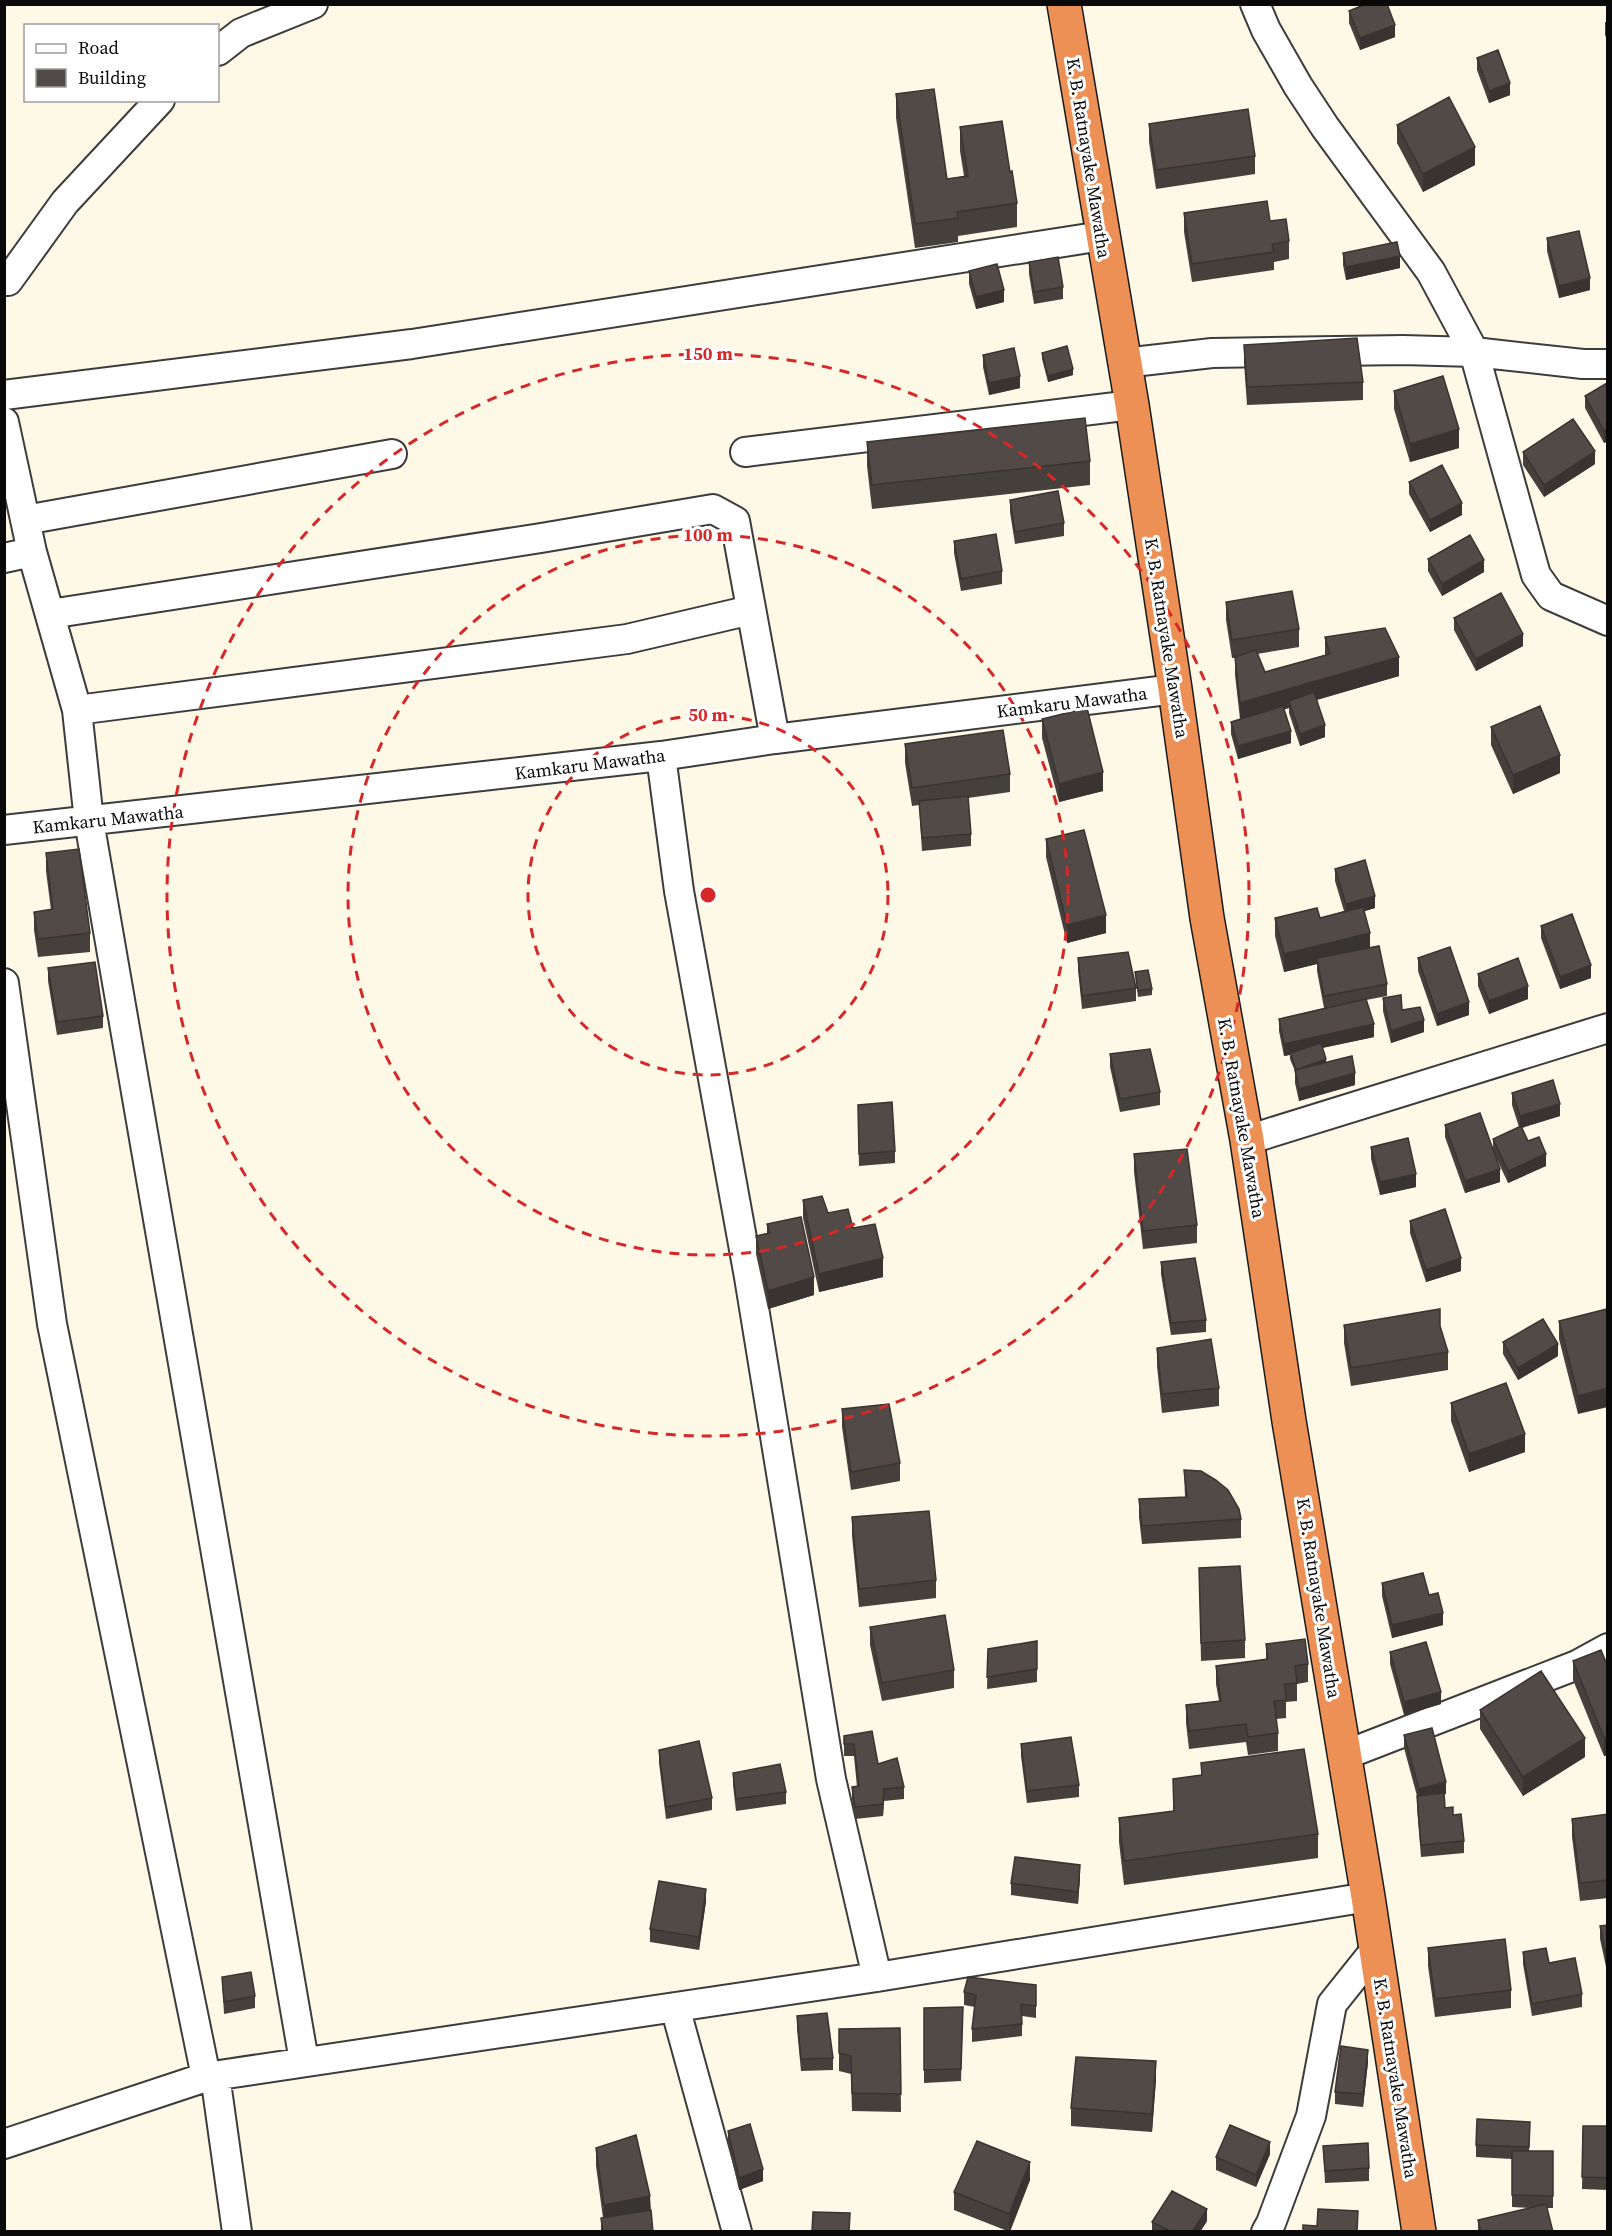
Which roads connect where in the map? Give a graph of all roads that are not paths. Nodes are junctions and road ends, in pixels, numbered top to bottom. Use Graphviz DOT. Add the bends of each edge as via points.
graph roads {
  1 [pos="313,4"];
  2 [pos="1064,4"];
  3 [pos="1255,4"];
  4 [pos="219,50"];
  5 [pos="158,102"];
  6 [pos="1102,236"];
  7 [pos="4,281"];
  8 [pos="1474,352"];
  9 [pos="1124,363"];
  10 [pos="1608,364"];
  11 [pos="4,395"];
  12 [pos="1131,405"];
  13 [pos="4,422"];
  14 [pos="745,452"];
  15 [pos="392,454"];
  16 [pos="25,520"];
  17 [pos="32,552"];
  18 [pos="4,558"];
  19 [pos="752,610"];
  20 [pos="50,614"];
  21 [pos="1608,621"];
  22 [pos="1175,689"];
  23 [pos="77,710"];
  24 [pos="775,739"];
  25 [pos="661,756"];
  26 [pos="89,821"];
  27 [pos="4,830"];
  28 [pos="4,983"];
  29 [pos="1608,1028"];
  30 [pos="1247,1140"];
  31 [pos="1608,1648"];
  32 [pos="1345,1755"];
  33 [pos="1368,1897"];
  34 [pos="1376,1949"];
  35 [pos="877,1977"];
  36 [pos="675,2007"];
  37 [pos="304,2061"];
  38 [pos="211,2076"];
  39 [pos="4,2144"];
  40 [pos="237,2232"];
  41 [pos="737,2232"];
  42 [pos="1266,2232"];
  43 [pos="1419,2232"];
  1 -- 4 [label="street" via="242,33"];
  2 -- 6 [label="highway, K. B. Ratnayake Mawatha"];
  3 -- 8 [label="street" via="1298,86 1431,272"];
  5 -- 7 [label="street" via="65,202 8,281"];
  6 -- 9 [label="highway, K. B. Ratnayake Mawatha"];
  6 -- 11 [label="street" via="412,344"];
  8 -- 9 [label="street" via="1212,353"];
  8 -- 10 [label="street"];
  8 -- 21 [label="street" via="1536,575 1551,596"];
  9 -- 12 [label="highway, K. B. Ratnayake Mawatha"];
  12 -- 14 [label="street"];
  12 -- 22 [label="highway, K. B. Ratnayake Mawatha"];
  13 -- 16 [label="street"];
  15 -- 16 [label="street"];
  16 -- 17 [label="street"];
  17 -- 18 [label="street"];
  17 -- 20 [label="street"];
  19 -- 20 [label="street" via="735,521 713,509"];
  19 -- 23 [label="street" via="627,639"];
  19 -- 24 [label="street"];
  20 -- 23 [label="street"];
  22 -- 24 [label="street, Kamkaru Mawatha"];
  22 -- 30 [label="highway, K. B. Ratnayake Mawatha" via="1207,918"];
  23 -- 26 [label="street"];
  24 -- 25 [label="street, Kamkaru Mawatha"];
  25 -- 26 [label="street, Kamkaru Mawatha"];
  25 -- 35 [label="street" via="679,891 749,1276 831,1779"];
  26 -- 27 [label="street, Kamkaru Mawatha"];
  26 -- 37 [label="street"];
  28 -- 38 [label="street" via="52,1324"];
  29 -- 30 [label="street"];
  30 -- 32 [label="highway, K. B. Ratnayake Mawatha"];
  31 -- 32 [label="street" via="1577,1665"];
  32 -- 33 [label="highway, K. B. Ratnayake Mawatha"];
  33 -- 34 [label="highway, K. B. Ratnayake Mawatha"];
  33 -- 35 [label="street"];
  34 -- 42 [label="street" via="1332,2004 1311,2116"];
  34 -- 43 [label="highway, K. B. Ratnayake Mawatha"];
  35 -- 36 [label="street"];
  36 -- 37 [label="street"];
  36 -- 41 [label="street"];
  37 -- 38 [label="street"];
  38 -- 39 [label="street"];
  38 -- 40 [label="street"];
}
